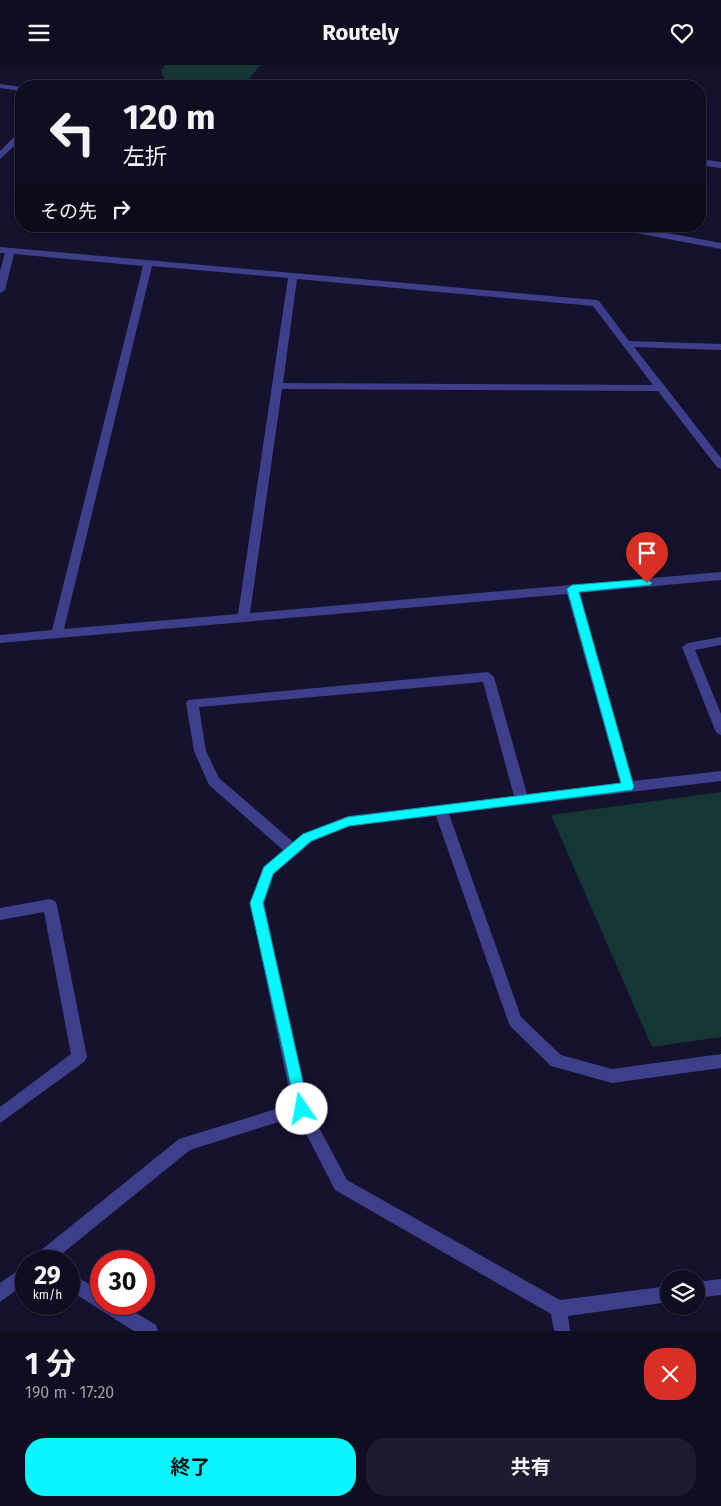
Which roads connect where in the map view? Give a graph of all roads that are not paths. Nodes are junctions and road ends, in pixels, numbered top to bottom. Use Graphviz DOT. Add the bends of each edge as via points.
graph roads {
  1 [pos="0,86"];
  2 [pos="15,88"];
  3 [pos="15,141"];
  4 [pos="0,156"];
  5 [pos="706,163"];
  6 [pos="721,165"];
  7 [pos="647,232"];
  8 [pos="721,246"];
  9 [pos="5,250"];
  10 [pos="148,263"];
  11 [pos="293,276"];
  12 [pos="0,290"];
  13 [pos="626,344"];
  14 [pos="721,347"];
  15 [pos="277,386"];
  16 [pos="660,388"];
  17 [pos="721,465"];
  18 [pos="721,576"];
  19 [pos="572,589"];
  20 [pos="243,618"];
  21 [pos="57,634"];
  22 [pos="0,639"];
  23 [pos="721,641"];
  24 [pos="721,730"];
  25 [pos="721,775"];
  26 [pos="628,787"];
  27 [pos="522,800"];
  28 [pos="441,810"];
  29 [pos="292,850"];
  30 [pos="0,914"];
  31 [pos="721,1061"];
  32 [pos="302,1109"];
  33 [pos="0,1116"];
  34 [pos="54,1250"];
  35 [pos="15,1282"];
  36 [pos="721,1287"];
  37 [pos="705,1289"];
  38 [pos="0,1294"];
  39 [pos="660,1295"];
  40 [pos="559,1309"];
  41 [pos="124,1315"];
  42 [pos="150,1331"];
  43 [pos="562,1331"];
  1 -- 2 [label="street"];
  3 -- 4 [label="street"];
  5 -- 6 [label="street"];
  7 -- 8 [label="street"];
  9 -- 10 [label="street"];
  9 -- 12 [label="street"];
  10 -- 11 [label="street"];
  10 -- 21 [label="street"];
  11 -- 13 [label="street" via="596,303"];
  11 -- 15 [label="street"];
  13 -- 14 [label="street"];
  13 -- 16 [label="street"];
  15 -- 16 [label="street"];
  15 -- 20 [label="street"];
  16 -- 17 [label="street"];
  18 -- 19 [label="street"];
  19 -- 20 [label="street"];
  19 -- 26 [label="street"];
  20 -- 21 [label="street"];
  21 -- 22 [label="street"];
  23 -- 24 [label="street" via="688,647"];
  25 -- 26 [label="street"];
  26 -- 27 [label="street"];
  27 -- 28 [label="street"];
  27 -- 29 [label="street" via="488,677 192,703 200,751 214,781"];
  28 -- 29 [label="street" via="348,821 307,838"];
  28 -- 31 [label="street" via="515,1021 556,1061 612,1076"];
  29 -- 32 [label="street" via="268,871 257,903"];
  30 -- 33 [label="street" via="50,905 79,1057"];
  32 -- 34 [label="street" via="185,1143"];
  32 -- 40 [label="street" via="341,1185"];
  35 -- 38 [label="street"];
  36 -- 37 [label="street"];
  39 -- 40 [label="street"];
  40 -- 43 [label="street"];
  41 -- 42 [label="street"];
}
